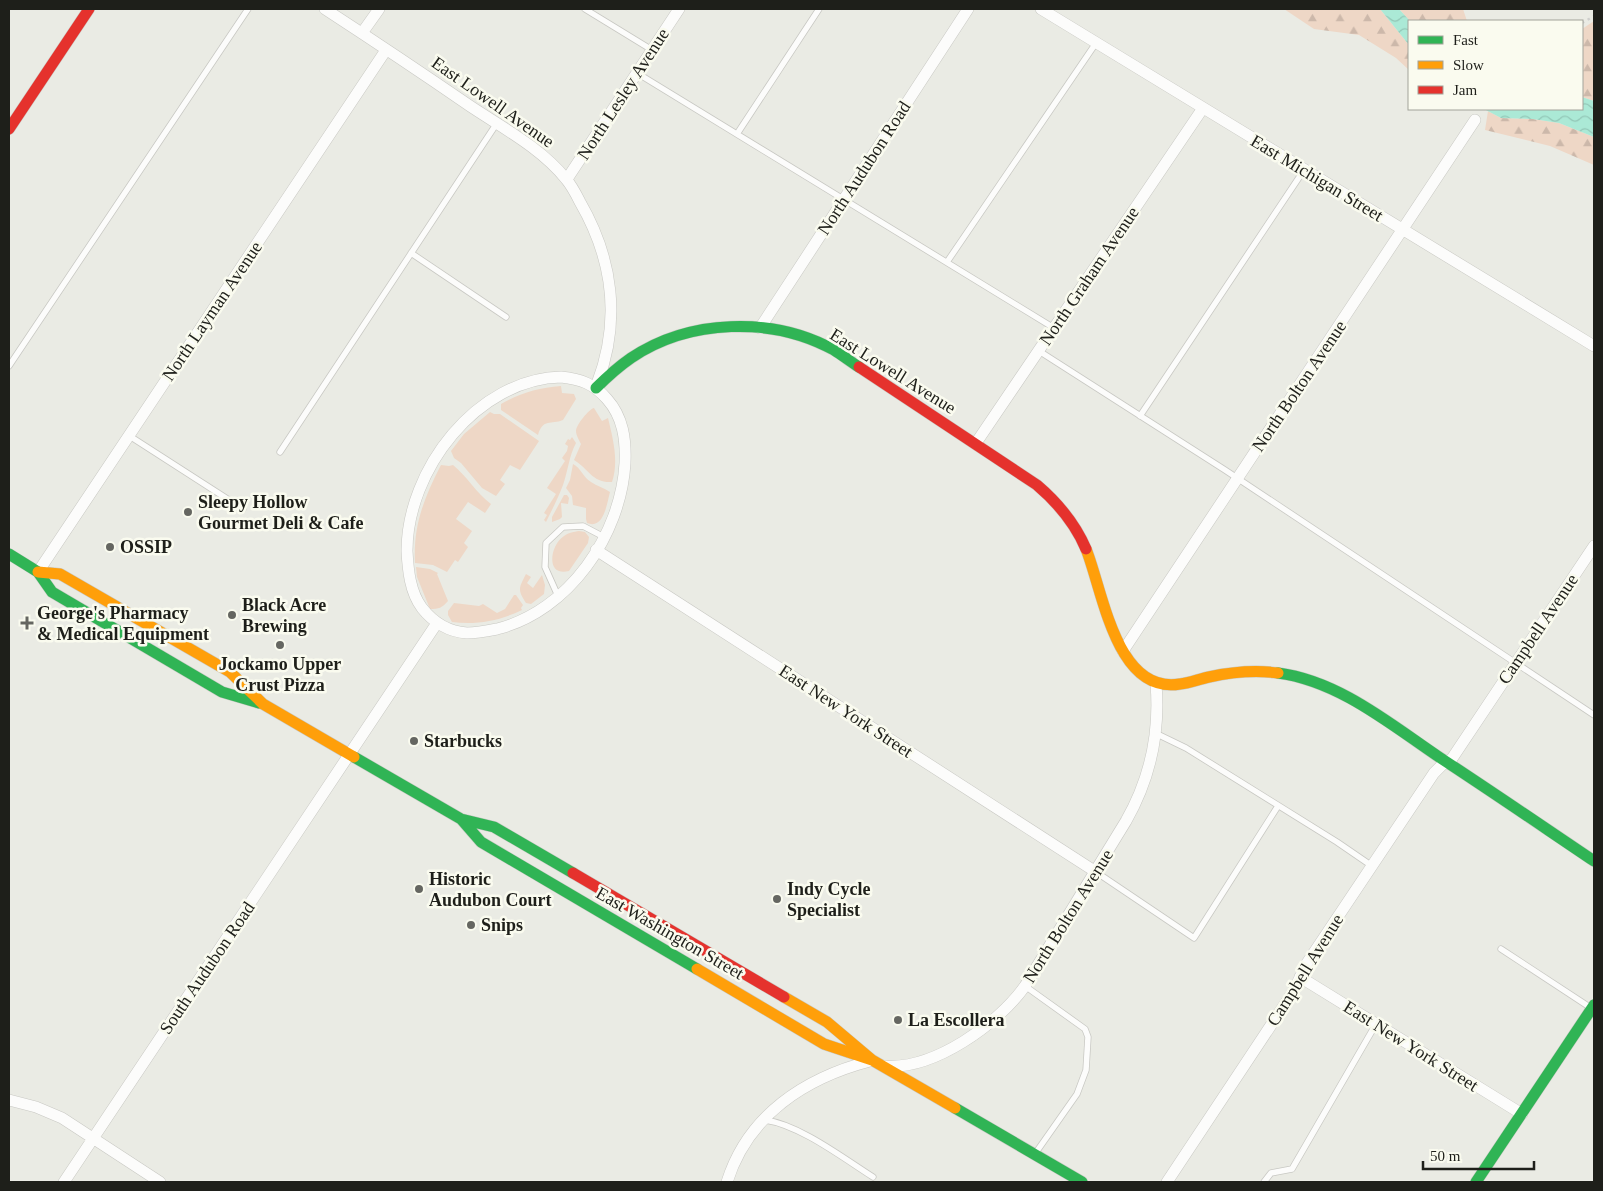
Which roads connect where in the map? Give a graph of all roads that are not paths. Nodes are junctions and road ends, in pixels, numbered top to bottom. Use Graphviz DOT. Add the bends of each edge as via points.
graph roads {
  1 [pos="89,9"];
  2 [pos="248,9"];
  3 [pos="325,9"];
  4 [pos="379,9"];
  5 [pos="585,9"];
  6 [pos="679,9"];
  7 [pos="819,9"];
  8 [pos="968,9"];
  9 [pos="1041,9"];
  10 [pos="362,33"];
  11 [pos="1096,43"];
  12 [pos="386,50"];
  13 [pos="652,50"];
  14 [pos="637,73"];
  15 [pos="1202,108"];
  16 [pos="1476,120"];
  17 [pos="497,123"];
  18 [pos="9,129"];
  19 [pos="737,134"];
  20 [pos="1304,170"];
  21 [pos="567,179"];
  22 [pos="844,199"];
  23 [pos="1403,230"];
  24 [pos="411,253"];
  25 [pos="947,262"];
  26 [pos="506,317"];
  27 [pos="760,328"];
  28 [pos="1054,328"];
  29 [pos="1594,346"];
  30 [pos="1039,351"];
  31 [pos="9,366"];
  32 [pos="596,388"];
  33 [pos="1140,416"];
  34 [pos="128,435"];
  35 [pos="976,443"];
  36 [pos="280,452"];
  37 [pos="1238,478"];
  38 [pos="244,509"];
  39 [pos="604,537"];
  40 [pos="1594,546"];
  41 [pos="596,550"];
  42 [pos="9,554"];
  43 [pos="38,572"];
  44 [pos="558,596"];
  45 [pos="437,623"];
  46 [pos="1123,652"];
  47 [pos="1516,663"];
  48 [pos="1156,684"];
  49 [pos="263,704"];
  50 [pos="1594,715"];
  51 [pos="1155,733"];
  52 [pos="350,754"];
  53 [pos="1448,762"];
  54 [pos="1278,806"];
  55 [pos="460,819"];
  56 [pos="1594,861"];
  57 [pos="1372,866"];
  58 [pos="1096,872"];
  59 [pos="1501,949"];
  60 [pos="1300,977"];
  61 [pos="1026,986"];
  62 [pos="1593,1007"];
  63 [pos="1376,1024"];
  64 [pos="877,1063"];
  65 [pos="9,1100"];
  66 [pos="1522,1114"];
  67 [pos="763,1119"];
  68 [pos="93,1138"];
  69 [pos="1034,1154"];
  70 [pos="873,1177"];
  71 [pos="64,1182"];
  72 [pos="160,1182"];
  73 [pos="727,1182"];
  74 [pos="1082,1182"];
  75 [pos="1167,1182"];
  76 [pos="1264,1182"];
  77 [pos="1476,1182"];
  1 -- 18 [label="main road"];
  2 -- 31 [label="lane"];
  3 -- 10 [label="street"];
  4 -- 10 [label="street"];
  5 -- 13 [label="lane"];
  6 -- 13 [label="street, North Lesley Avenue"];
  7 -- 19 [label="lane"];
  8 -- 22 [label="street, North Audubon Road"];
  9 -- 11 [label="street, East Michigan Street"];
  10 -- 12 [label="street, East Lowell Avenue"];
  11 -- 15 [label="street, East Michigan Street"];
  11 -- 25 [label="lane"];
  12 -- 17 [label="street, East Lowell Avenue"];
  12 -- 34 [label="street, North Layman Avenue"];
  13 -- 14 [label="street, North Lesley Avenue"];
  14 -- 19 [label="lane"];
  14 -- 21 [label="street, North Lesley Avenue"];
  15 -- 20 [label="street, East Michigan Street"];
  15 -- 28 [label="street, North Graham Avenue"];
  16 -- 23 [label="street, North Bolton Avenue"];
  17 -- 21 [label="street, East Lowell Avenue" via="534,149"];
  17 -- 24 [label="lane"];
  19 -- 22 [label="lane"];
  20 -- 23 [label="street, East Michigan Street"];
  20 -- 33 [label="lane"];
  21 -- 32 [label="street, East Lowell Avenue" via="599,239 610,287 610,334"];
  22 -- 25 [label="lane"];
  22 -- 27 [label="street, North Audubon Road"];
  23 -- 29 [label="street, East Michigan Street"];
  23 -- 37 [label="street, North Bolton Avenue"];
  24 -- 26 [label="lane"];
  24 -- 36 [label="lane"];
  25 -- 28 [label="lane"];
  27 -- 32 [label="main road, East Lowell Avenue" via="706,330 672,338 622,363"];
  27 -- 35 [label="main road, East Lowell Avenue" via="807,339 832,350"];
  28 -- 30 [label="street, North Graham Avenue"];
  30 -- 33 [label="lane"];
  30 -- 35 [label="street, North Graham Avenue"];
  32 -- 39 [label="street" via="620,419 624,439 620,492"];
  32 -- 45 [label="street" via="580,379 561,377 513,387 472,415 436,458 415,502 407,550 415,597"];
  33 -- 37 [label="lane"];
  34 -- 38 [label="lane"];
  34 -- 43 [label="street, North Layman Avenue"];
  35 -- 46 [label="main road, East Lowell Avenue" via="1034,482 1067,517 1086,548 1114,637"];
  37 -- 46 [label="street, North Bolton Avenue"];
  37 -- 47 [label="lane"];
  39 -- 41 [label="street"];
  39 -- 44 [label="lane" via="583,526 563,527 546,543 545,567"];
  40 -- 47 [label="street, Campbell Avenue"];
  41 -- 44 [label="street" via="581,573"];
  41 -- 58 [label="street, East New York Street"];
  42 -- 43 [label="main road, East Washington Street"];
  43 -- 49 [label="main road, East Washington Street" via="60,574 230,672"];
  43 -- 49 [label="main road, East Washington Street" via="52,592 72,604 222,692"];
  44 -- 45 [label="street" via="519,621 486,631 460,632"];
  45 -- 52 [label="street, South Audubon Road"];
  46 -- 48 [label="main road, East Lowell Avenue" via="1138,672"];
  47 -- 50 [label="lane"];
  47 -- 53 [label="street, Campbell Avenue"];
  48 -- 51 [label="street, North Bolton Avenue"];
  48 -- 53 [label="main road" via="1174,686 1247,672 1288,675 1321,684 1352,699"];
  49 -- 52 [label="main road, East Washington Street"];
  51 -- 54 [label="lane" via="1186,748"];
  51 -- 58 [label="street, North Bolton Avenue" via="1140,794"];
  52 -- 55 [label="main road, East Washington Street"];
  52 -- 68 [label="street, South Audubon Road"];
  53 -- 56 [label="main road"];
  53 -- 57 [label="street, Campbell Avenue" via="1434,773"];
  54 -- 57 [label="lane"];
  54 -- 58 [label="lane" via="1194,938"];
  55 -- 64 [label="main road, East Washington Street" via="494,827 827,1022"];
  55 -- 64 [label="main road, East Washington Street" via="481,842 530,872 824,1044"];
  57 -- 60 [label="street, Campbell Avenue"];
  58 -- 61 [label="street, North Bolton Avenue"];
  59 -- 62 [label="lane"];
  60 -- 63 [label="street, East New York Street"];
  60 -- 75 [label="street, Campbell Avenue"];
  61 -- 64 [label="street, North Bolton Avenue" via="998,1017 964,1042 918,1062 898,1066"];
  61 -- 69 [label="lane" via="1085,1029 1088,1037 1086,1070 1077,1094"];
  62 -- 66 [label="main road"];
  63 -- 66 [label="street, East New York Street"];
  63 -- 76 [label="lane" via="1292,1169 1271,1173"];
  64 -- 67 [label="street, North Bolton Avenue" via="844,1068 795,1093"];
  64 -- 69 [label="main road, East Washington Street"];
  65 -- 68 [label="street" via="49,1112"];
  66 -- 77 [label="main road"];
  67 -- 70 [label="lane" via="800,1132"];
  67 -- 73 [label="street, North Bolton Avenue" via="742,1148"];
  68 -- 71 [label="street, South Audubon Road"];
  68 -- 72 [label="street"];
  69 -- 74 [label="main road, East Washington Street"];
}
